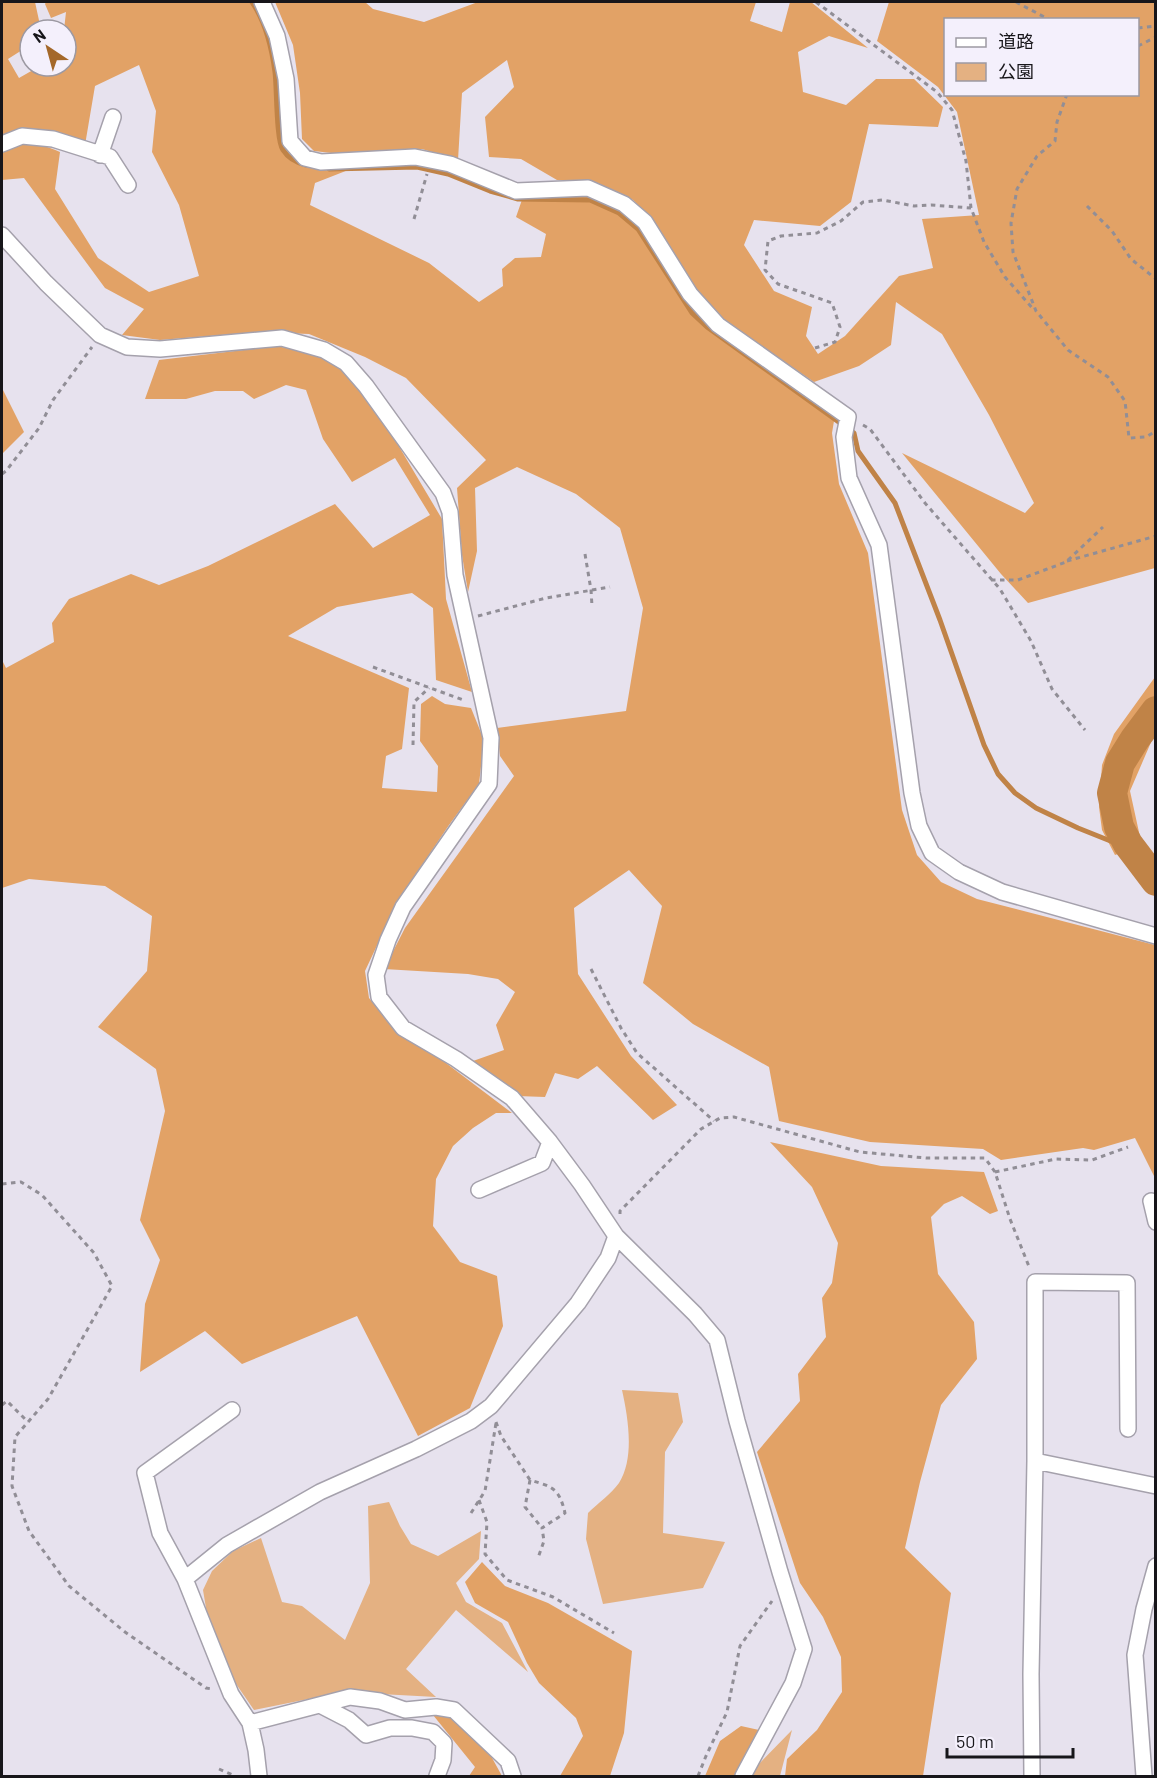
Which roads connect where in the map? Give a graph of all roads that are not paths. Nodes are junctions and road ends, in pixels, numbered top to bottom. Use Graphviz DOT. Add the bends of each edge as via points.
graph roads {
  1 [pos="262,2"];
  2 [pos="113,117"];
  3 [pos="2,144"];
  4 [pos="100,155"];
  5 [pos="128,185"];
  6 [pos="2,235"];
  7 [pos="1155,936"];
  8 [pos="550,1142"];
  9 [pos="479,1190"];
  10 [pos="1151,1201"];
  11 [pos="1155,1222"];
  12 [pos="616,1236"];
  13 [pos="232,1410"];
  14 [pos="1128,1429"];
  15 [pos="1035,1461"];
  16 [pos="1155,1486"];
  17 [pos="1155,1566"];
  18 [pos="185,1579"];
  19 [pos="320,1705"];
  20 [pos="250,1723"];
  21 [pos="259,1776"];
  22 [pos="437,1776"];
  23 [pos="513,1776"];
  24 [pos="743,1776"];
  25 [pos="1032,1776"];
  26 [pos="1144,1776"];
  1 -- 7 [label="street" via="277,36 286,79 290,141 305,158 321,162 415,157 450,164 516,191 588,188 624,204 645,222 690,294 718,325 848,417 844,437 849,478 879,545 912,793 919,826 932,853 959,872 1002,892"];
  2 -- 4 [label="street"];
  3 -- 4 [label="street" via="22,136 53,139"];
  4 -- 5 [label="street" via="110,158"];
  6 -- 8 [label="street" via="100,336 127,347 160,349 282,339 324,350 346,363 366,386 443,493 450,512 455,575 491,738 489,784 403,907 376,975 380,997 403,1028 512,1098"];
  8 -- 9 [label="street" via="542,1163"];
  8 -- 12 [label="street"];
  10 -- 11 [label="street"];
  12 -- 18 [label="street" via="608,1258 578,1303 491,1406 471,1421 416,1449 320,1492 227,1545"];
  12 -- 24 [label="street" via="717,1340 804,1649 793,1683"];
  13 -- 18 [label="street" via="145,1473 160,1533"];
  14 -- 15 [label="street" via="1127,1283 1035,1282"];
  15 -- 16 [label="street"];
  15 -- 25 [label="street"];
  17 -- 26 [label="street" via="1136,1655"];
  18 -- 20 [label="street" via="231,1694"];
  19 -- 20 [label="street"];
  19 -- 22 [label="street" via="349,1720 366,1735 390,1728 433,1732 444,1743"];
  19 -- 23 [label="street" via="351,1697 405,1710 454,1710 508,1761"];
  20 -- 21 [label="street"];
}
